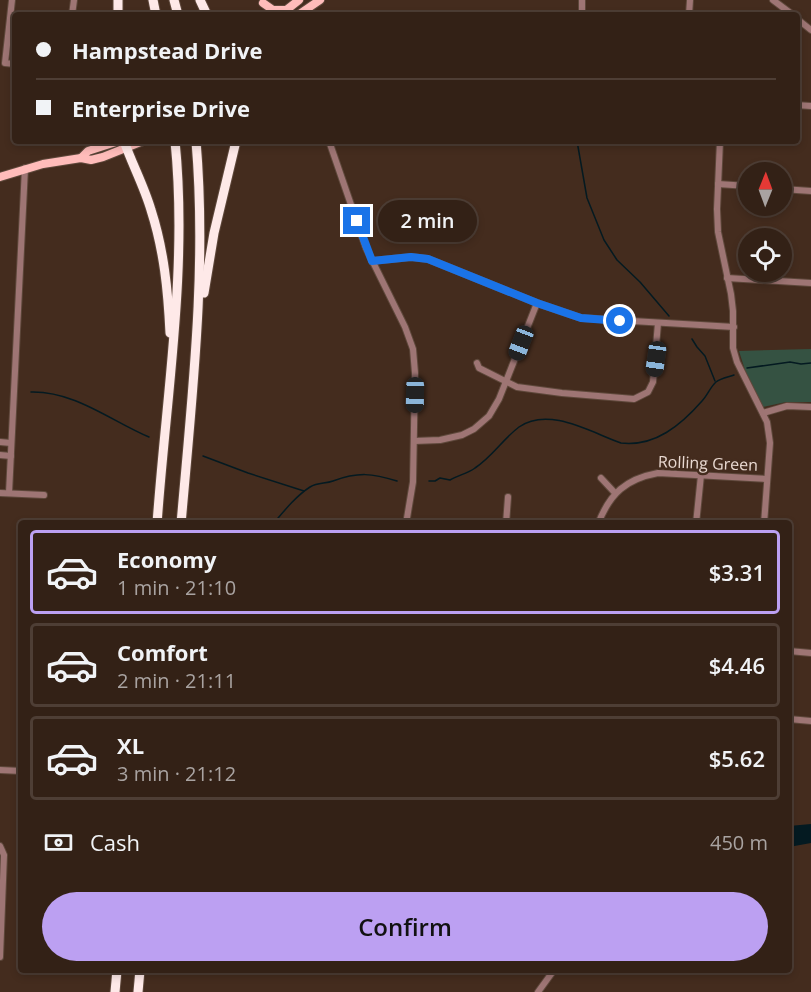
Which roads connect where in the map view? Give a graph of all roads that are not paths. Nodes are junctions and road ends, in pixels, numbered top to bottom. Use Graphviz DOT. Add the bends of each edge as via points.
graph roads {
  1 [pos="12,0"];
  2 [pos="299,0"];
  3 [pos="320,0"];
  4 [pos="773,0"];
  5 [pos="262,1"];
  6 [pos="279,12"];
  7 [pos="283,12"];
  8 [pos="302,12"];
  9 [pos="790,12"];
  10 [pos="3,44"];
  11 [pos="12,64"];
  12 [pos="110,144"];
  13 [pos="175,144"];
  14 [pos="196,144"];
  15 [pos="235,144"];
  16 [pos="330,144"];
  17 [pos="720,144"];
  18 [pos="125,145"];
  19 [pos="81,158"];
  20 [pos="25,168"];
  21 [pos="0,177"];
  22 [pos="718,184"];
  23 [pos="738,185"];
  24 [pos="792,190"];
  25 [pos="811,191"];
  26 [pos="372,261"];
  27 [pos="727,278"];
  28 [pos="811,283"];
  29 [pos="537,303"];
  30 [pos="658,323"];
  31 [pos="734,327"];
  32 [pos="197,337"];
  33 [pos="171,359"];
  34 [pos="477,363"];
  35 [pos="506,382"];
  36 [pos="811,407"];
  37 [pos="763,412"];
  38 [pos="414,441"];
  39 [pos="0,442"];
  40 [pos="11,443"];
  41 [pos="0,455"];
  42 [pos="11,456"];
  43 [pos="701,475"];
  44 [pos="601,478"];
  45 [pos="767,479"];
  46 [pos="0,493"];
  47 [pos="9,493"];
  48 [pos="615,494"];
  49 [pos="44,495"];
  50 [pos="508,496"];
  51 [pos="157,520"];
  52 [pos="181,520"];
  53 [pos="407,520"];
  54 [pos="506,520"];
  55 [pos="600,520"];
  56 [pos="696,520"];
  57 [pos="764,520"];
  58 [pos="792,651"];
  59 [pos="811,653"];
  60 [pos="792,719"];
  61 [pos="811,721"];
  62 [pos="0,770"];
  63 [pos="18,771"];
  64 [pos="0,846"];
  65 [pos="1,907"];
  66 [pos="0,957"];
  67 [pos="117,973"];
  68 [pos="140,973"];
  69 [pos="552,973"];
  70 [pos="115,992"];
  71 [pos="138,992"];
  72 [pos="538,992"];
  1 -- 10 [label="street"];
  2 -- 7 [label="main road"];
  3 -- 8 [label="main road"];
  4 -- 9 [label="street"];
  5 -- 6 [label="main road"];
  10 -- 11 [label="street" via="5,63"];
  12 -- 19 [label="main road" via="88,151"];
  13 -- 33 [label="highway" via="179,264"];
  14 -- 32 [label="highway" via="200,240"];
  15 -- 32 [label="highway" via="211,248"];
  16 -- 26 [label="street"];
  17 -- 22 [label="street"];
  18 -- 19 [label="main road" via="91,160"];
  18 -- 33 [label="highway" via="147,198 160,245"];
  19 -- 20 [label="main road"];
  20 -- 21 [label="main road"];
  20 -- 40 [label="street"];
  22 -- 23 [label="street"];
  22 -- 27 [label="street" via="718,232"];
  24 -- 25 [label="street"];
  26 -- 29 [label="street" via="428,259"];
  26 -- 38 [label="street" via="413,349"];
  27 -- 28 [label="street"];
  27 -- 31 [label="street"];
  29 -- 30 [label="street" via="581,318"];
  29 -- 35 [label="street"];
  30 -- 31 [label="street"];
  30 -- 35 [label="street" via="653,382 639,398 562,393"];
  31 -- 37 [label="street" via="737,362"];
  32 -- 52 [label="highway"];
  33 -- 51 [label="highway"];
  34 -- 35 [label="street" via="479,368"];
  35 -- 38 [label="street" via="493,410 474,429 449,439"];
  36 -- 37 [label="street" via="787,406"];
  37 -- 45 [label="street" via="770,443"];
  38 -- 53 [label="street"];
  39 -- 40 [label="street"];
  40 -- 42 [label="street"];
  41 -- 42 [label="street"];
  42 -- 47 [label="street"];
  43 -- 45 [label="street, Rolling Green"];
  43 -- 48 [label="street, Rolling Green" via="658,472 633,480"];
  43 -- 56 [label="street"];
  44 -- 48 [label="street"];
  45 -- 57 [label="street"];
  46 -- 47 [label="street"];
  47 -- 49 [label="street"];
  48 -- 55 [label="street, Rolling Green"];
  50 -- 54 [label="street"];
  58 -- 59 [label="street"];
  60 -- 61 [label="street"];
  62 -- 63 [label="street"];
  64 -- 65 [label="street" via="4,855"];
  65 -- 66 [label="street"];
  67 -- 70 [label="highway"];
  68 -- 71 [label="highway"];
  69 -- 72 [label="street"];
}
